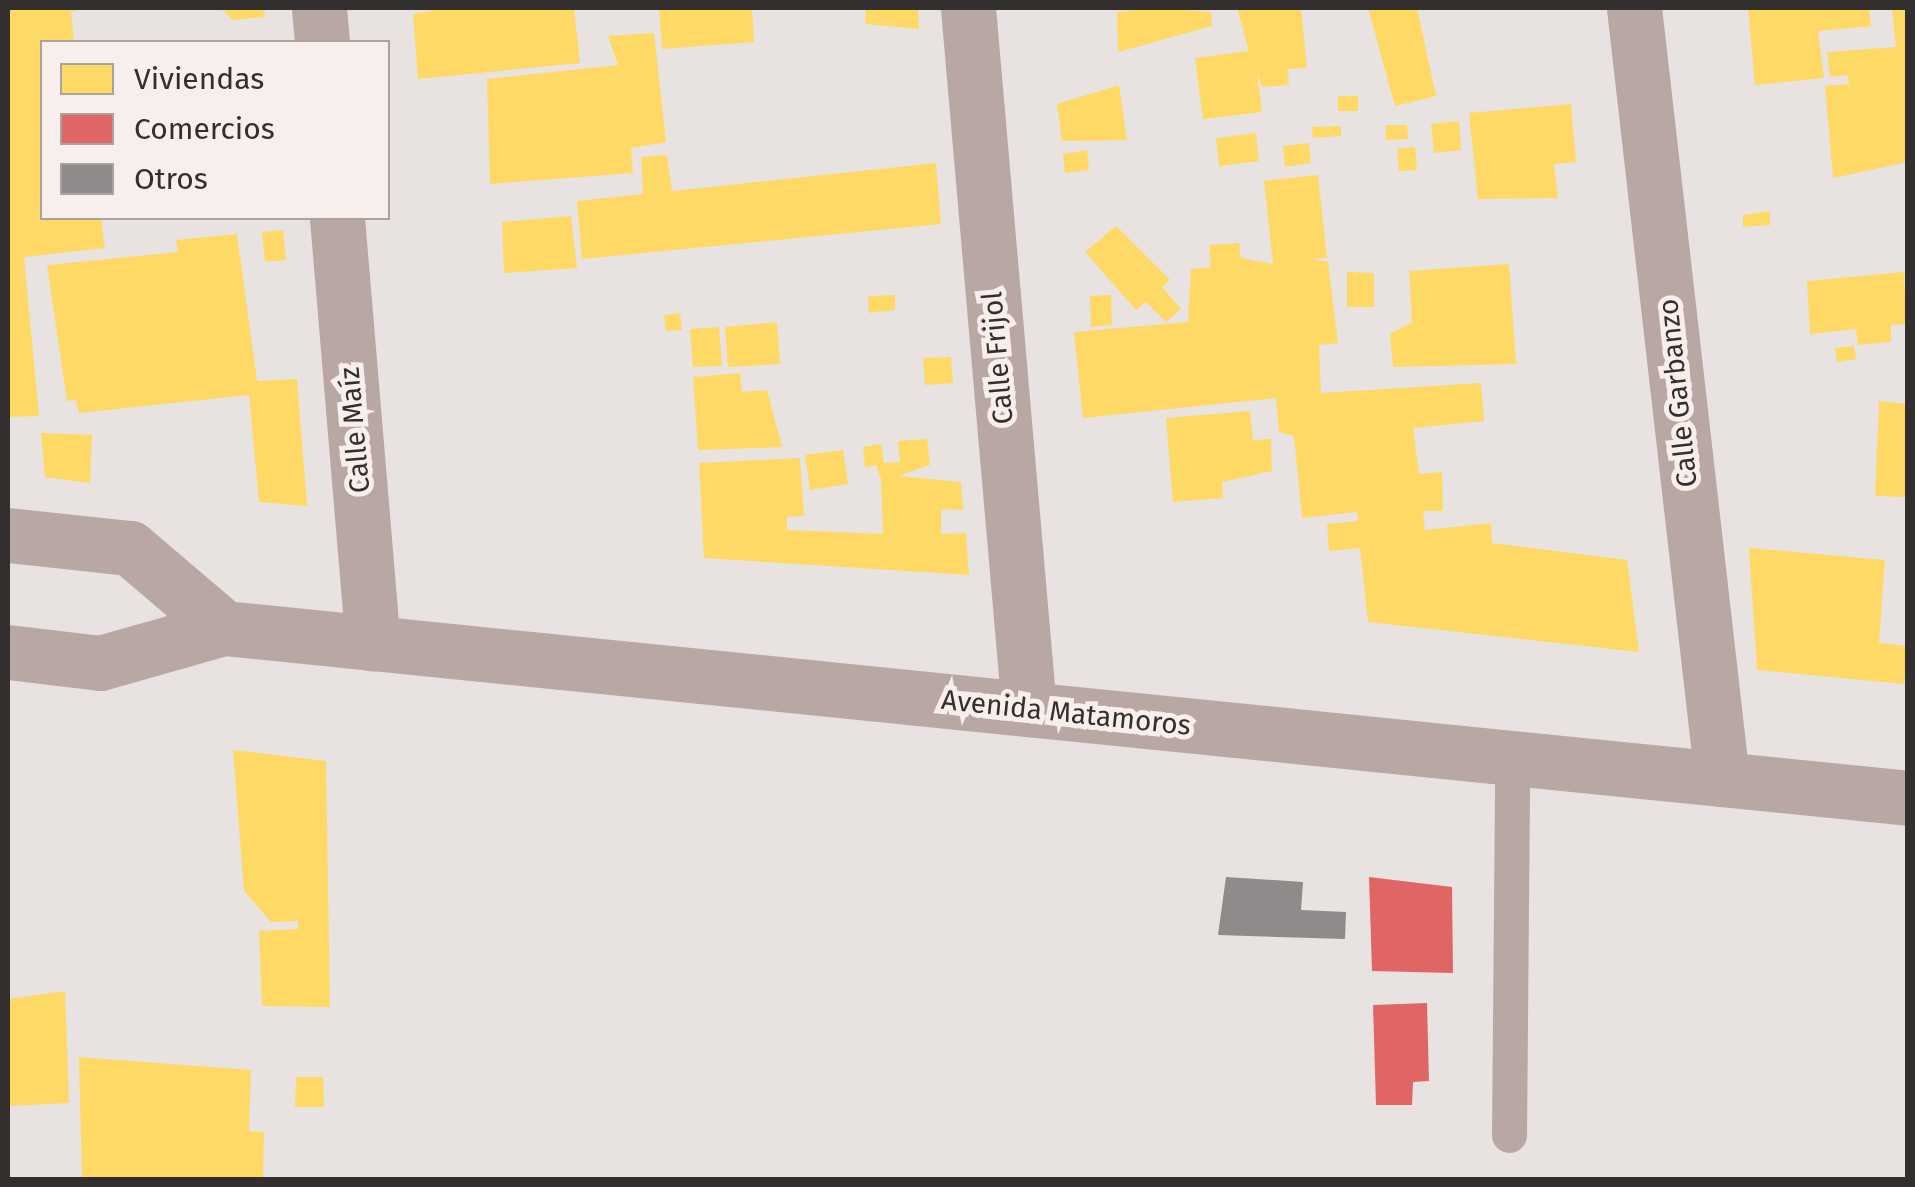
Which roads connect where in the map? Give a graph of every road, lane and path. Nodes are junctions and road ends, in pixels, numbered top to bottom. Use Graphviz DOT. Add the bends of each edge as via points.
graph roads {
  1 [pos="319,8"];
  2 [pos="968,8"];
  3 [pos="1634,8"];
  4 [pos="322,40"];
  5 [pos="337,220"];
  6 [pos="8,534"];
  7 [pos="224,628"];
  8 [pos="373,643"];
  9 [pos="8,652"];
  10 [pos="1029,710"];
  11 [pos="1512,758"];
  12 [pos="1722,780"];
  13 [pos="1908,798"];
  14 [pos="1509,1135"];
  1 -- 4 [label="street"];
  2 -- 10 [label="street, Calle Frijol"];
  3 -- 12 [label="street, Calle Garbanzo"];
  5 -- 8 [label="street, Calle Maíz"];
  6 -- 7 [label="street" via="130,548"];
  7 -- 8 [label="street, Avenida Matamoros"];
  7 -- 9 [label="street, Avenida Matamoros" via="100,663"];
  8 -- 10 [label="street, Avenida Matamoros"];
  10 -- 11 [label="street, Avenida Matamoros"];
  11 -- 12 [label="street, Avenida Matamoros"];
  11 -- 14 [label="lane"];
  12 -- 13 [label="street, Avenida Matamoros"];
}
